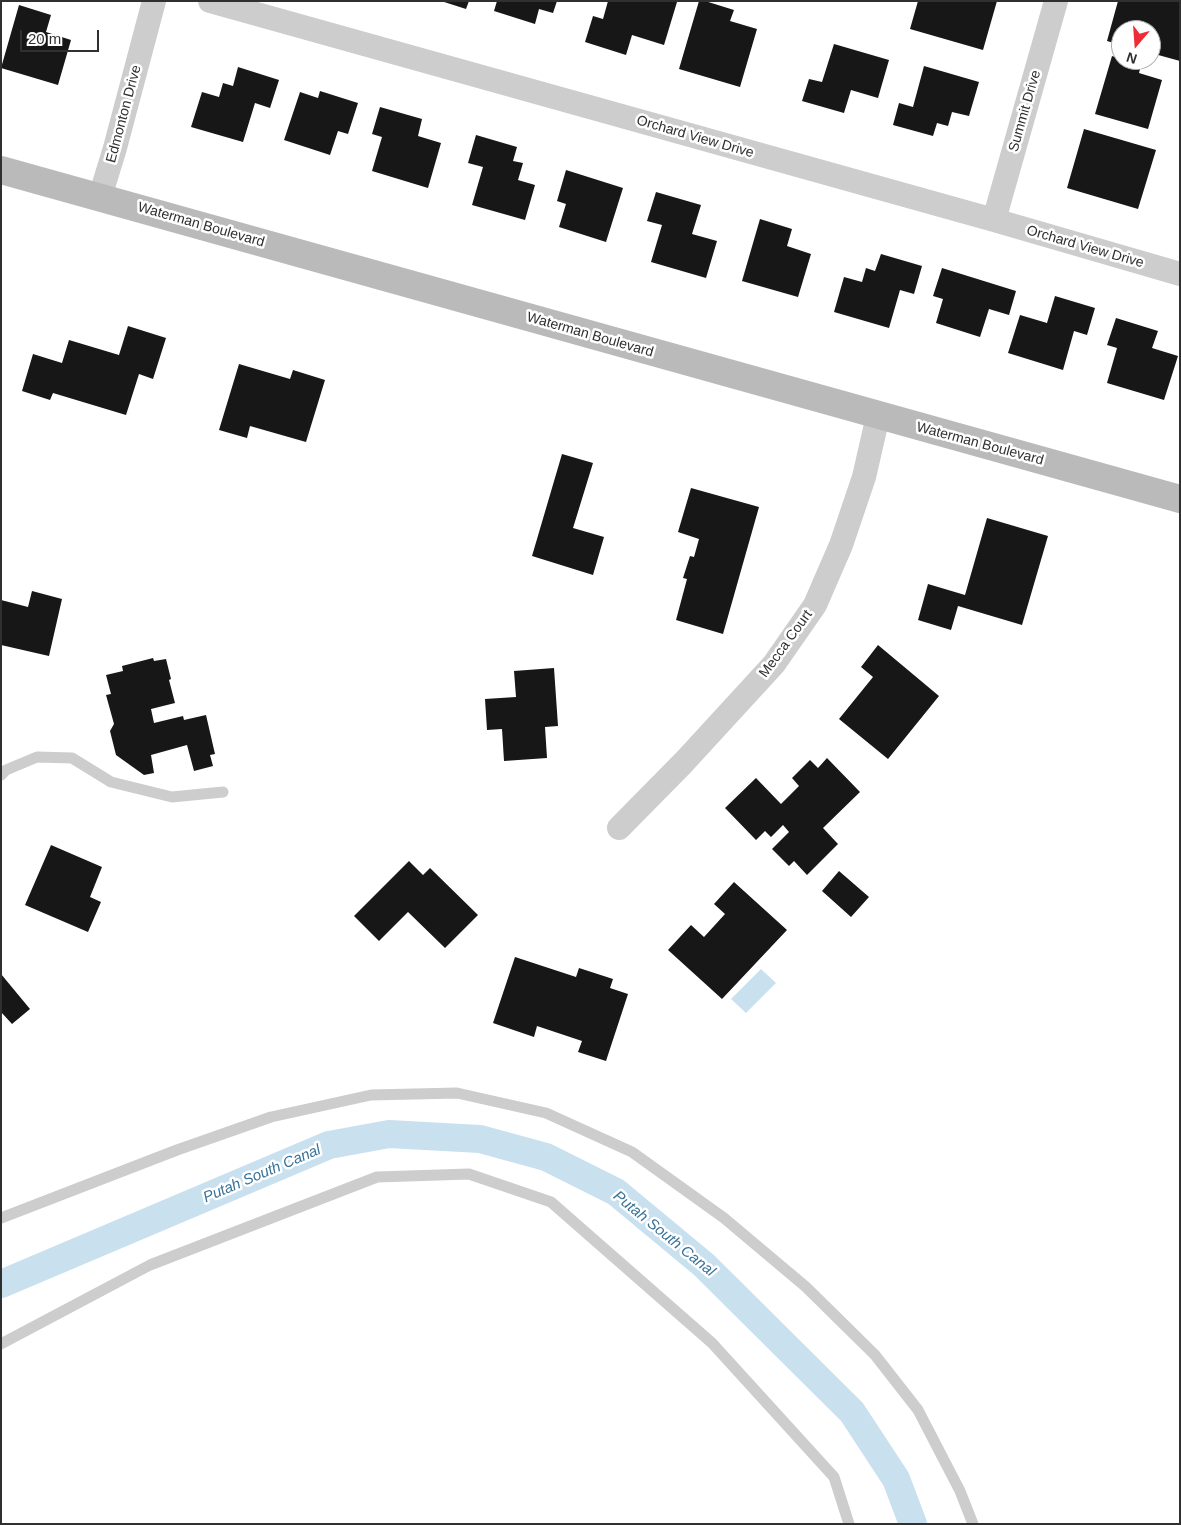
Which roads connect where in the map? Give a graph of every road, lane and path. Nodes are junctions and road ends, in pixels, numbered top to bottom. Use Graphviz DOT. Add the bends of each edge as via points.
graph roads {
  1 [pos="154,1"];
  2 [pos="210,1"];
  3 [pos="1056,1"];
  4 [pos="1,170"];
  5 [pos="100,197"];
  6 [pos="994,220"];
  7 [pos="1180,274"];
  8 [pos="878,416"];
  9 [pos="1180,499"];
  10 [pos="1,774"];
  11 [pos="223,792"];
  12 [pos="619,828"];
  13 [pos="1,1218"];
  14 [pos="1,1344"];
  15 [pos="848,1524"];
  16 [pos="973,1524"];
  1 -- 5 [label="street, Edmonton Drive"];
  2 -- 6 [label="street, Orchard View Drive"];
  3 -- 6 [label="street, Summit Drive"];
  4 -- 5 [label="main road, Waterman Boulevard"];
  5 -- 8 [label="main road, Waterman Boulevard"];
  6 -- 7 [label="street, Orchard View Drive"];
  8 -- 9 [label="main road, Waterman Boulevard"];
  8 -- 12 [label="street, Mecca Court" via="864,477 841,545 815,605 774,664"];
  10 -- 11 [label="lane" via="37,757 72,758 111,782 172,797"];
  13 -- 16 [label="lane" via="271,1117 370,1095 457,1093 546,1113 632,1152 724,1218 806,1287 875,1355 918,1410 960,1491"];
  14 -- 15 [label="lane" via="150,1265 377,1177 469,1174 551,1202 712,1343 834,1477"];
}
